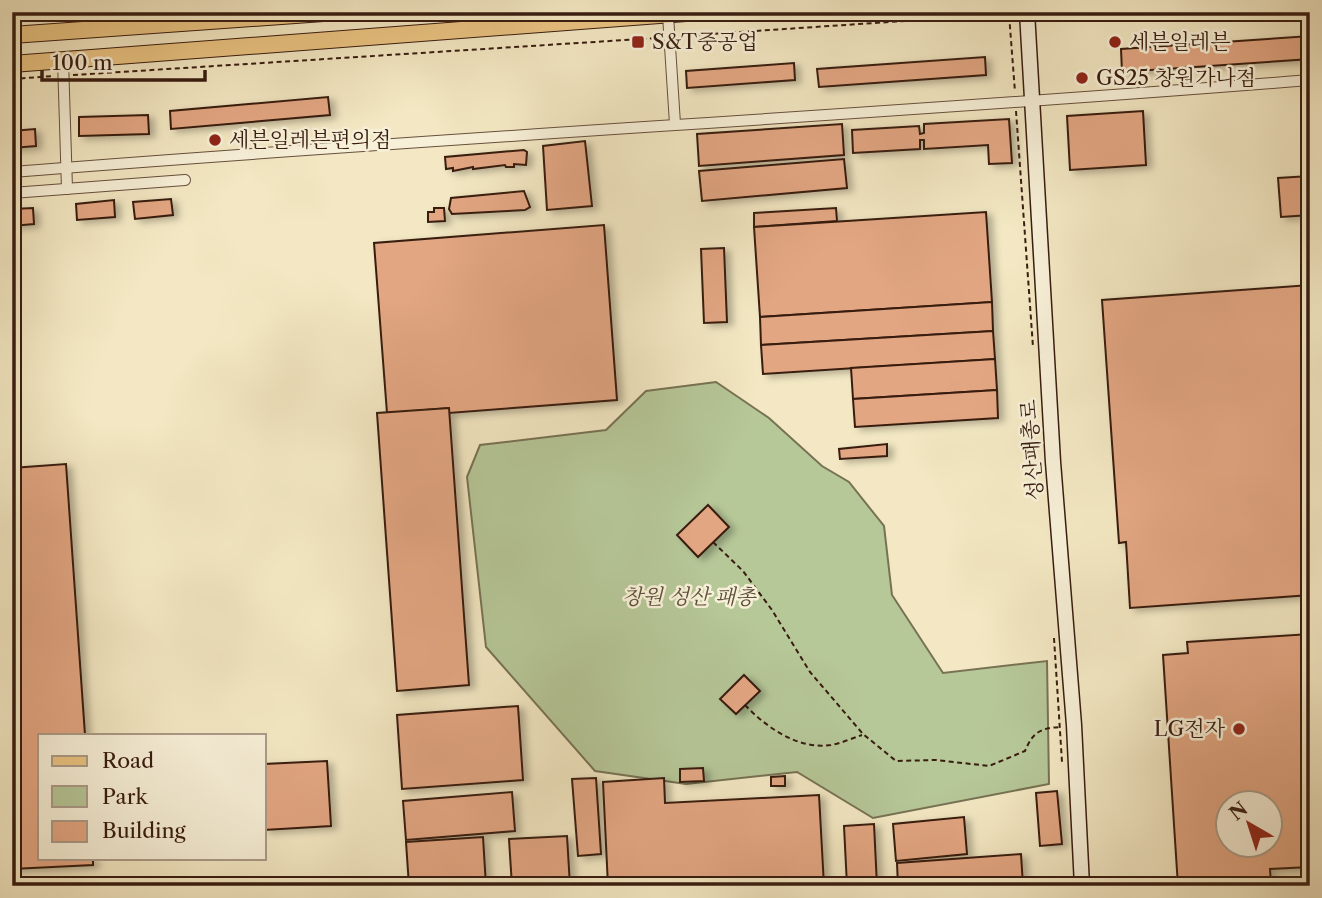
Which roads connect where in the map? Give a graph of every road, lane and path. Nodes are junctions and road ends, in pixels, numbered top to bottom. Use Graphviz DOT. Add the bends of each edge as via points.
graph roads {
  1 [pos="110,12"];
  2 [pos="337,12"];
  3 [pos="699,12"];
  4 [pos="1027,12"];
  5 [pos="1009,14"];
  6 [pos="668,15"];
  7 [pos="12,19"];
  8 [pos="12,35"];
  9 [pos="669,37"];
  10 [pos="12,64"];
  11 [pos="64,68"];
  12 [pos="12,79"];
  13 [pos="1310,80"];
  14 [pos="1034,102"];
  15 [pos="675,124"];
  16 [pos="65,168"];
  17 [pos="12,172"];
  18 [pos="185,180"];
  19 [pos="67,189"];
  20 [pos="12,193"];
  21 [pos="713,542"];
  22 [pos="745,705"];
  23 [pos="1074,725"];
  24 [pos="863,734"];
  25 [pos="1082,886"];
  1 -- 7 [label="path"];
  2 -- 8 [label="main road"];
  3 -- 6 [label="main road"];
  4 -- 14 [label="main road, 성산패총로"];
  5 -- 9 [label="path"];
  6 -- 9 [label="street"];
  6 -- 11 [label="main road"];
  9 -- 11 [label="path"];
  9 -- 15 [label="street"];
  10 -- 11 [label="main road"];
  11 -- 12 [label="path"];
  11 -- 16 [label="street"];
  13 -- 14 [label="street"];
  14 -- 15 [label="street"];
  14 -- 23 [label="main road, 성산패총로" via="1053,462"];
  15 -- 16 [label="street"];
  16 -- 17 [label="street"];
  16 -- 19 [label="street"];
  18 -- 19 [label="street"];
  19 -- 20 [label="street"];
  21 -- 24 [label="path" via="743,571 810,672"];
  22 -- 24 [label="path" via="762,723 791,739 830,745"];
  23 -- 24 [label="path" via="1044,728 1032,735 1025,751 989,766 896,761"];
  23 -- 25 [label="main road, 성산패총로"];
}
